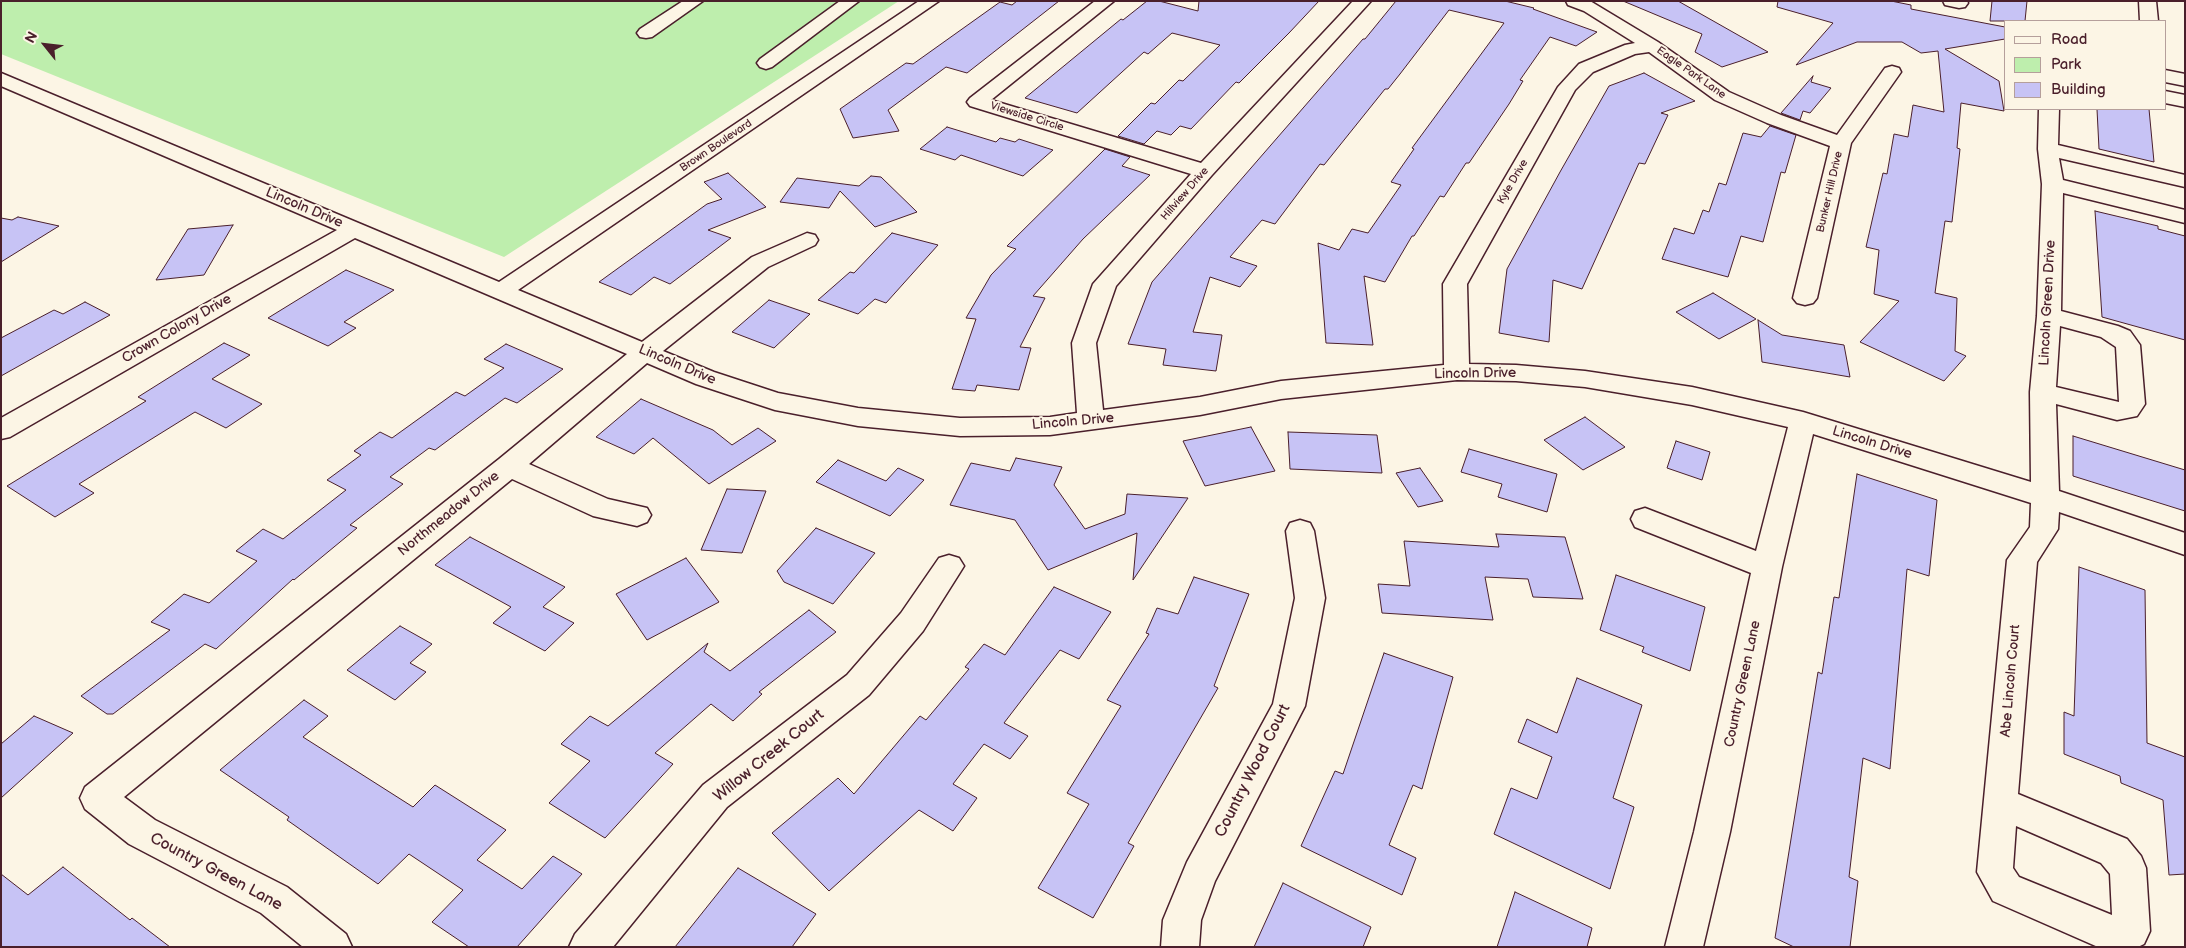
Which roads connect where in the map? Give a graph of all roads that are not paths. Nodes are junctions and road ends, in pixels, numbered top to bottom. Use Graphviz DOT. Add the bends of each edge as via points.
graph roads {
  1 [pos="695,1"];
  2 [pos="851,1"];
  3 [pos="931,1"];
  4 [pos="1106,1"];
  5 [pos="1363,1"];
  6 [pos="1574,1"];
  7 [pos="1951,1"];
  8 [pos="1959,1"];
  9 [pos="2147,1"];
  10 [pos="2149,20"];
  11 [pos="646,33"];
  12 [pos="1652,46"];
  13 [pos="766,63"];
  14 [pos="1892,72"];
  15 [pos="2166,76"];
  16 [pos="2185,80"];
  17 [pos="7,86"];
  18 [pos="2166,97"];
  19 [pos="2185,101"];
  20 [pos="2049,110"];
  21 [pos="1841,143"];
  22 [pos="2048,149"];
  23 [pos="1205,171"];
  24 [pos="2185,181"];
  25 [pos="2053,184"];
  26 [pos="2185,217"];
  27 [pos="354,229"];
  28 [pos="807,240"];
  29 [pos="501,291"];
  30 [pos="1805,298"];
  31 [pos="2049,316"];
  32 [pos="645,352"];
  33 [pos="1457,372"];
  34 [pos="2043,392"];
  35 [pos="1803,421"];
  36 [pos="1091,422"];
  37 [pos="1,430"];
  38 [pos="509,466"];
  39 [pos="2045,497"];
  40 [pos="637,515"];
  41 [pos="1644,519"];
  42 [pos="1300,531"];
  43 [pos="2185,544"];
  44 [pos="949,566"];
  45 [pos="1767,567"];
  46 [pos="97,798"];
  47 [pos="2000,803"];
  48 [pos="333,947"];
  49 [pos="588,947"];
  50 [pos="1180,947"];
  51 [pos="1684,947"];
  1 -- 11 [label="street"];
  2 -- 13 [label="street"];
  3 -- 29 [label="street, Brown Boulevard"];
  4 -- 23 [label="street, Viewside Circle" via="977,102"];
  5 -- 23 [label="street, Hillview Drive"];
  6 -- 12 [label="street, Eagle Park Lane" via="1590,7"];
  7 -- 8 [label="street"];
  9 -- 10 [label="street"];
  12 -- 21 [label="street, Eagle Park Lane" via="1722,96"];
  12 -- 33 [label="street, Kyle Drive" via="1631,49 1586,68 1567,87 1455,284"];
  14 -- 21 [label="street, Bunker Hill Drive"];
  15 -- 16 [label="street"];
  17 -- 27 [label="street, Lincoln Drive"];
  18 -- 19 [label="street"];
  20 -- 22 [label="street, Lincoln Green Drive"];
  21 -- 30 [label="street, Bunker Hill Drive"];
  22 -- 24 [label="street"];
  22 -- 25 [label="street, Lincoln Green Drive"];
  23 -- 36 [label="street, Hillview Drive" via="1105,284 1084,343"];
  25 -- 26 [label="street"];
  25 -- 31 [label="street, Lincoln Green Drive"];
  27 -- 29 [label="street, Lincoln Drive"];
  27 -- 37 [label="street, Crown Colony Drive"];
  28 -- 32 [label="street, Northmeadow Drive" via="760,262"];
  29 -- 32 [label="street, Lincoln Drive"];
  31 -- 34 [label="street, Lincoln Green Drive"];
  31 -- 34 [label="street" via="2121,337 2128,345 2132,404 2128,410 2117,411"];
  32 -- 36 [label="street, Lincoln Drive" via="706,378 775,401 858,417 960,427"];
  32 -- 38 [label="street, Northmeadow Drive"];
  33 -- 35 [label="street, Lincoln Drive" via="1516,373 1613,383 1692,396"];
  33 -- 36 [label="street, Lincoln Drive" via="1281,390"];
  34 -- 39 [label="street, Lincoln Green Drive"];
  35 -- 39 [label="street, Lincoln Drive"];
  35 -- 45 [label="street, Country Green Lane"];
  38 -- 40 [label="street" via="603,509"];
  38 -- 46 [label="street, Northmeadow Drive"];
  39 -- 43 [label="street, Lincoln Drive"];
  39 -- 47 [label="street, Abe Lincoln Court" via="2044,529 2022,560"];
  41 -- 45 [label="street"];
  42 -- 50 [label="street, Country Wood Court" via="1310,598 1289,706 1200,874 1182,920"];
  44 -- 49 [label="street, Willow Creek Court" via="912,622 858,686 715,796"];
  45 -- 51 [label="street, Country Green Lane" via="1712,832"];
  46 -- 48 [label="street, Country Green Lane" via="142,832 274,900"];
  47 -- 47 [label="street, Abe Lincoln Court" via="2114,851 2128,868 2131,931 2115,935 2006,889 1995,872"];
}
